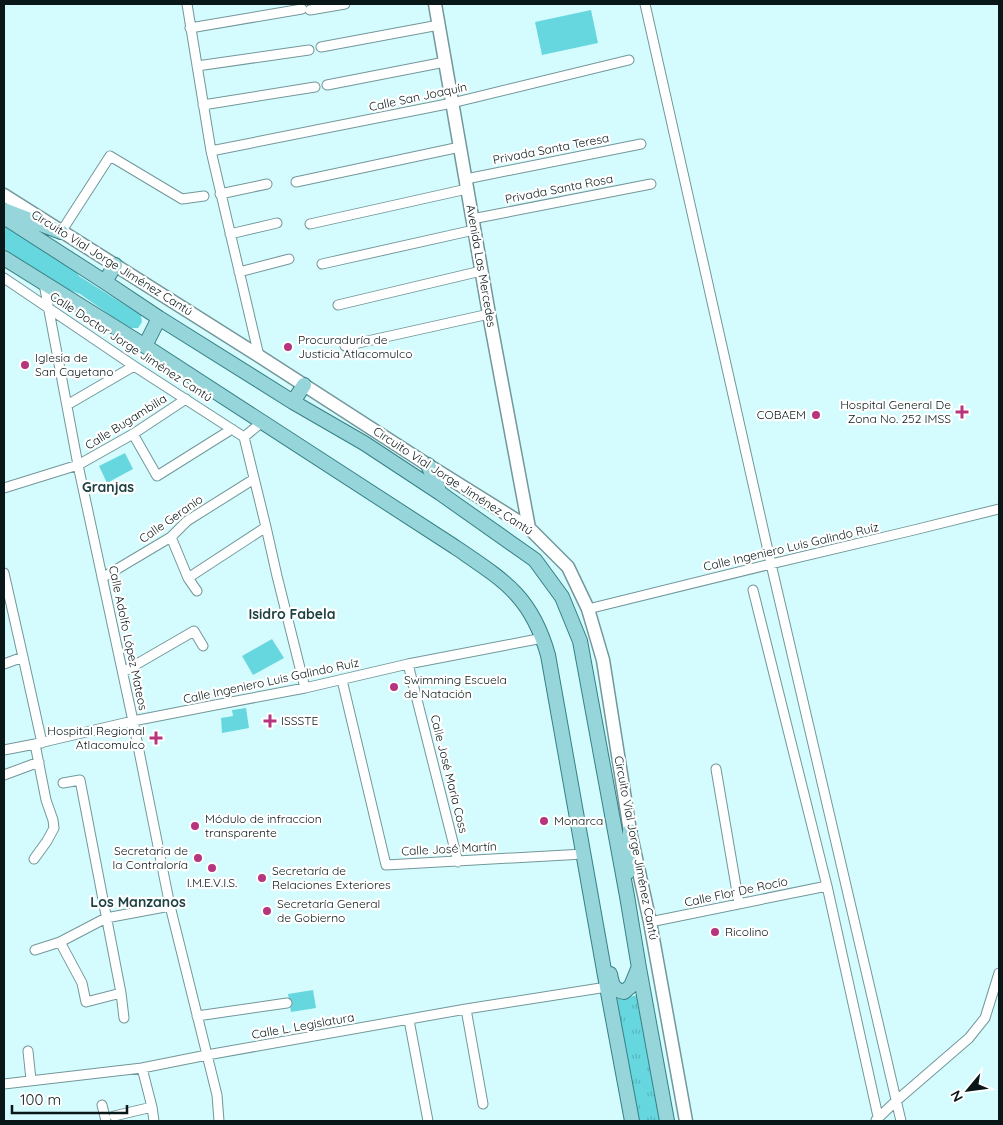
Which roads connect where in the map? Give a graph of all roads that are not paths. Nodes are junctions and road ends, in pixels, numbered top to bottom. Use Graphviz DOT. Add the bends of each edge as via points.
graph roads {
  1 [pos="186,4"];
  2 [pos="345,4"];
  3 [pos="435,4"];
  4 [pos="645,4"];
  5 [pos="439,25"];
  6 [pos="190,28"];
  7 [pos="321,47"];
  8 [pos="309,50"];
  9 [pos="629,60"];
  10 [pos="445,62"];
  11 [pos="197,66"];
  12 [pos="328,85"];
  13 [pos="315,87"];
  14 [pos="452,103"];
  15 [pos="203,105"];
  16 [pos="641,144"];
  17 [pos="460,147"];
  18 [pos="210,151"];
  19 [pos="296,182"];
  20 [pos="267,184"];
  21 [pos="466,184"];
  22 [pos="651,184"];
  23 [pos="220,194"];
  24 [pos="4,195"];
  25 [pos="204,196"];
  26 [pos="4,210"];
  27 [pos="4,217"];
  28 [pos="276,223"];
  29 [pos="310,224"];
  30 [pos="473,224"];
  31 [pos="62,232"];
  32 [pos="230,234"];
  33 [pos="4,258"];
  34 [pos="289,259"];
  35 [pos="322,264"];
  36 [pos="115,265"];
  37 [pos="482,271"];
  38 [pos="239,272"];
  39 [pos="4,278"];
  40 [pos="105,282"];
  41 [pos="44,284"];
  42 [pos="338,305"];
  43 [pos="48,307"];
  44 [pos="489,314"];
  45 [pos="159,318"];
  46 [pos="145,346"];
  47 [pos="345,346"];
  48 [pos="260,356"];
  49 [pos="134,366"];
  50 [pos="304,385"];
  51 [pos="186,399"];
  52 [pos="294,402"];
  53 [pos="67,405"];
  54 [pos="262,422"];
  55 [pos="232,429"];
  56 [pos="133,434"];
  57 [pos="244,437"];
  58 [pos="428,465"];
  59 [pos="78,466"];
  60 [pos="254,479"];
  61 [pos="4,488"];
  62 [pos="440,493"];
  63 [pos="999,509"];
  64 [pos="266,527"];
  65 [pos="529,528"];
  66 [pos="171,537"];
  67 [pos="770,564"];
  68 [pos="4,573"];
  69 [pos="102,578"];
  70 [pos="188,578"];
  71 [pos="753,590"];
  72 [pos="197,591"];
  73 [pos="588,609"];
  74 [pos="543,638"];
  75 [pos="202,646"];
  76 [pos="24,657"];
  77 [pos="4,664"];
  78 [pos="408,664"];
  79 [pos="123,672"];
  80 [pos="342,680"];
  81 [pos="305,688"];
  82 [pos="133,722"];
  83 [pos="38,744"];
  84 [pos="4,750"];
  85 [pos="39,762"];
  86 [pos="716,769"];
  87 [pos="4,775"];
  88 [pos="63,784"];
  89 [pos="630,831"];
  90 [pos="584,854"];
  91 [pos="34,859"];
  92 [pos="458,862"];
  93 [pos="827,886"];
  94 [pos="627,896"];
  95 [pos="592,899"];
  96 [pos="739,904"];
  97 [pos="170,906"];
  98 [pos="106,918"];
  99 [pos="650,922"];
  100 [pos="60,942"];
  101 [pos="35,950"];
  102 [pos="639,968"];
  103 [pos="999,972"];
  104 [pos="607,987"];
  105 [pos="121,993"];
  106 [pos="287,1003"];
  107 [pos="466,1009"];
  108 [pos="197,1016"];
  109 [pos="124,1018"];
  110 [pos="409,1020"];
  111 [pos="28,1050"];
  112 [pos="207,1055"];
  113 [pos="142,1068"];
  114 [pos="31,1080"];
  115 [pos="4,1084"];
  116 [pos="896,1101"];
  117 [pos="483,1104"];
  118 [pos="102,1105"];
  119 [pos="152,1107"];
  120 [pos="114,1116"];
  121 [pos="878,1120"];
  122 [pos="106,1121"];
  123 [pos="154,1121"];
  124 [pos="219,1121"];
  125 [pos="428,1121"];
  126 [pos="632,1121"];
  127 [pos="667,1121"];
  128 [pos="686,1121"];
  129 [pos="901,1121"];
  1 -- 6 [label="street"];
  2 -- 6 [label="street"];
  3 -- 5 [label="street, Avenida Las Mercedes"];
  4 -- 67 [label="street"];
  5 -- 7 [label="street"];
  5 -- 10 [label="street, Avenida Las Mercedes"];
  6 -- 11 [label="street"];
  8 -- 11 [label="street"];
  9 -- 14 [label="street, Calle San Joaquín"];
  10 -- 12 [label="street"];
  10 -- 14 [label="street, Avenida Las Mercedes"];
  11 -- 15 [label="street"];
  13 -- 15 [label="street"];
  14 -- 17 [label="street, Avenida Las Mercedes"];
  14 -- 18 [label="street, Calle San Joaquín"];
  15 -- 18 [label="street"];
  16 -- 21 [label="street, Privada Santa Teresa"];
  17 -- 19 [label="street"];
  17 -- 21 [label="street, Avenida Las Mercedes"];
  18 -- 23 [label="street"];
  20 -- 23 [label="street"];
  21 -- 29 [label="street, Privada Santa Teresa"];
  21 -- 30 [label="street, Avenida Las Mercedes"];
  22 -- 30 [label="street, Privada Santa Rosa"];
  23 -- 32 [label="street"];
  24 -- 31 [label="street, Circuito Vial Jorge Jiménez Cantú"];
  25 -- 31 [label="street" via="182,199 110,156"];
  26 -- 31 [label="main road"];
  27 -- 40 [label="main road, Circuito Vial Jorge Jiménez Cantú"];
  28 -- 32 [label="street"];
  30 -- 35 [label="street, Privada Santa Rosa"];
  30 -- 37 [label="street, Avenida Las Mercedes"];
  31 -- 36 [label="street, Circuito Vial Jorge Jiménez Cantú"];
  32 -- 38 [label="street"];
  33 -- 41 [label="main road"];
  34 -- 38 [label="street"];
  36 -- 40 [label="main road"];
  36 -- 48 [label="street, Circuito Vial Jorge Jiménez Cantú"];
  37 -- 42 [label="street"];
  37 -- 44 [label="street, Avenida Las Mercedes"];
  38 -- 48 [label="street"];
  39 -- 43 [label="street, Calle Doctor Jorge Jiménez Cantú"];
  40 -- 45 [label="main road, Circuito Vial Jorge Jiménez Cantú"];
  41 -- 43 [label="street, Calle Adolfo López Mateos"];
  41 -- 46 [label="main road"];
  43 -- 49 [label="street, Calle Doctor Jorge Jiménez Cantú"];
  43 -- 53 [label="street, Calle Adolfo López Mateos"];
  44 -- 47 [label="street"];
  44 -- 65 [label="street, Avenida Las Mercedes"];
  45 -- 46 [label="main road"];
  45 -- 52 [label="main road, Circuito Vial Jorge Jiménez Cantú"];
  46 -- 54 [label="main road"];
  48 -- 50 [label="street, Circuito Vial Jorge Jiménez Cantú"];
  49 -- 51 [label="street, Calle Doctor Jorge Jiménez Cantú"];
  49 -- 53 [label="street"];
  50 -- 52 [label="main road"];
  50 -- 58 [label="street, Circuito Vial Jorge Jiménez Cantú"];
  51 -- 55 [label="street, Calle Doctor Jorge Jiménez Cantú"];
  51 -- 56 [label="street, Calle Bugambilia"];
  52 -- 62 [label="main road, Circuito Vial Jorge Jiménez Cantú"];
  53 -- 59 [label="street, Calle Adolfo López Mateos"];
  54 -- 57 [label="street"];
  54 -- 74 [label="main road" via="500,578 524,602"];
  55 -- 56 [label="street" via="157,476"];
  55 -- 57 [label="street, Calle Doctor Jorge Jiménez Cantú"];
  56 -- 59 [label="street, Calle Bugambilia"];
  57 -- 60 [label="street"];
  58 -- 62 [label="main road"];
  58 -- 65 [label="street, Circuito Vial Jorge Jiménez Cantú"];
  59 -- 61 [label="street, Calle Bugambilia"];
  59 -- 69 [label="street, Calle Adolfo López Mateos"];
  60 -- 64 [label="street"];
  60 -- 66 [label="street, Calle Geranio" via="187,521"];
  62 -- 94 [label="main road, Circuito Vial Jorge Jiménez Cantú" via="535,560 562,596 580,641"];
  63 -- 67 [label="street, Calle Ingeniero Luis Galindo Ruíz"];
  64 -- 70 [label="street"];
  64 -- 81 [label="street"];
  65 -- 73 [label="street, Circuito Vial Jorge Jiménez Cantú" via="568,567"];
  66 -- 69 [label="street, Calle Geranio"];
  66 -- 70 [label="street"];
  67 -- 73 [label="street, Calle Ingeniero Luis Galindo Ruíz"];
  67 -- 116 [label="street"];
  68 -- 76 [label="street"];
  69 -- 79 [label="street, Calle Adolfo López Mateos"];
  70 -- 72 [label="street"];
  71 -- 93 [label="street"];
  73 -- 89 [label="street, Circuito Vial Jorge Jiménez Cantú" via="603,660"];
  74 -- 78 [label="street, Calle Ingeniero Luis Galindo Ruíz"];
  74 -- 90 [label="main road"];
  75 -- 79 [label="street" via="194,631"];
  76 -- 77 [label="street"];
  76 -- 83 [label="street"];
  78 -- 80 [label="street, Calle Ingeniero Luis Galindo Ruíz"];
  78 -- 92 [label="street, Calle José María Coss"];
  79 -- 82 [label="street, Calle Adolfo López Mateos"];
  80 -- 81 [label="street, Calle Ingeniero Luis Galindo Ruíz"];
  80 -- 92 [label="street, Calle José Martín" via="386,865"];
  81 -- 82 [label="street, Calle Ingeniero Luis Galindo Ruíz"];
  82 -- 83 [label="street, Calle Ingeniero Luis Galindo Ruíz"];
  82 -- 97 [label="street, Calle Adolfo López Mateos"];
  83 -- 84 [label="street, Calle Ingeniero Luis Galindo Ruíz"];
  83 -- 85 [label="street"];
  85 -- 87 [label="street"];
  85 -- 91 [label="street" via="54,828"];
  86 -- 96 [label="street"];
  88 -- 98 [label="street" via="80,780"];
  89 -- 94 [label="main road"];
  89 -- 99 [label="street, Circuito Vial Jorge Jiménez Cantú"];
  90 -- 92 [label="street, Calle José Martín"];
  90 -- 95 [label="main road"];
  93 -- 96 [label="street, Calle Flor De Rocío"];
  93 -- 121 [label="street"];
  94 -- 102 [label="main road, Circuito Vial Jorge Jiménez Cantú"];
  95 -- 102 [label="main road" via="598,909 614,987 624,992 628,989"];
  95 -- 104 [label="main road"];
  96 -- 99 [label="street, Calle Flor De Rocío"];
  97 -- 98 [label="street"];
  97 -- 108 [label="street, Calle Adolfo López Mateos"];
  98 -- 100 [label="street"];
  98 -- 105 [label="street"];
  99 -- 128 [label="street, Circuito Vial Jorge Jiménez Cantú"];
  100 -- 101 [label="street"];
  100 -- 105 [label="street" via="82,983 86,1002"];
  102 -- 127 [label="main road, Circuito Vial Jorge Jiménez Cantú"];
  103 -- 116 [label="street" via="985,1018 969,1038"];
  104 -- 107 [label="street, Calle L. Legislatura"];
  104 -- 126 [label="main road"];
  105 -- 109 [label="street"];
  106 -- 108 [label="street"];
  107 -- 110 [label="street, Calle L. Legislatura"];
  107 -- 117 [label="street"];
  108 -- 112 [label="street, Calle Adolfo López Mateos"];
  110 -- 112 [label="street, Calle L. Legislatura"];
  110 -- 125 [label="street"];
  111 -- 114 [label="street"];
  112 -- 113 [label="street, Calle L. Legislatura"];
  112 -- 124 [label="street, Calle Adolfo López Mateos" via="217,1095"];
  113 -- 114 [label="street, Calle L. Legislatura"];
  113 -- 119 [label="street"];
  114 -- 115 [label="street, Calle L. Legislatura"];
  116 -- 121 [label="street"];
  116 -- 129 [label="street"];
  118 -- 122 [label="street"];
  119 -- 120 [label="street"];
  119 -- 123 [label="street"];
}
